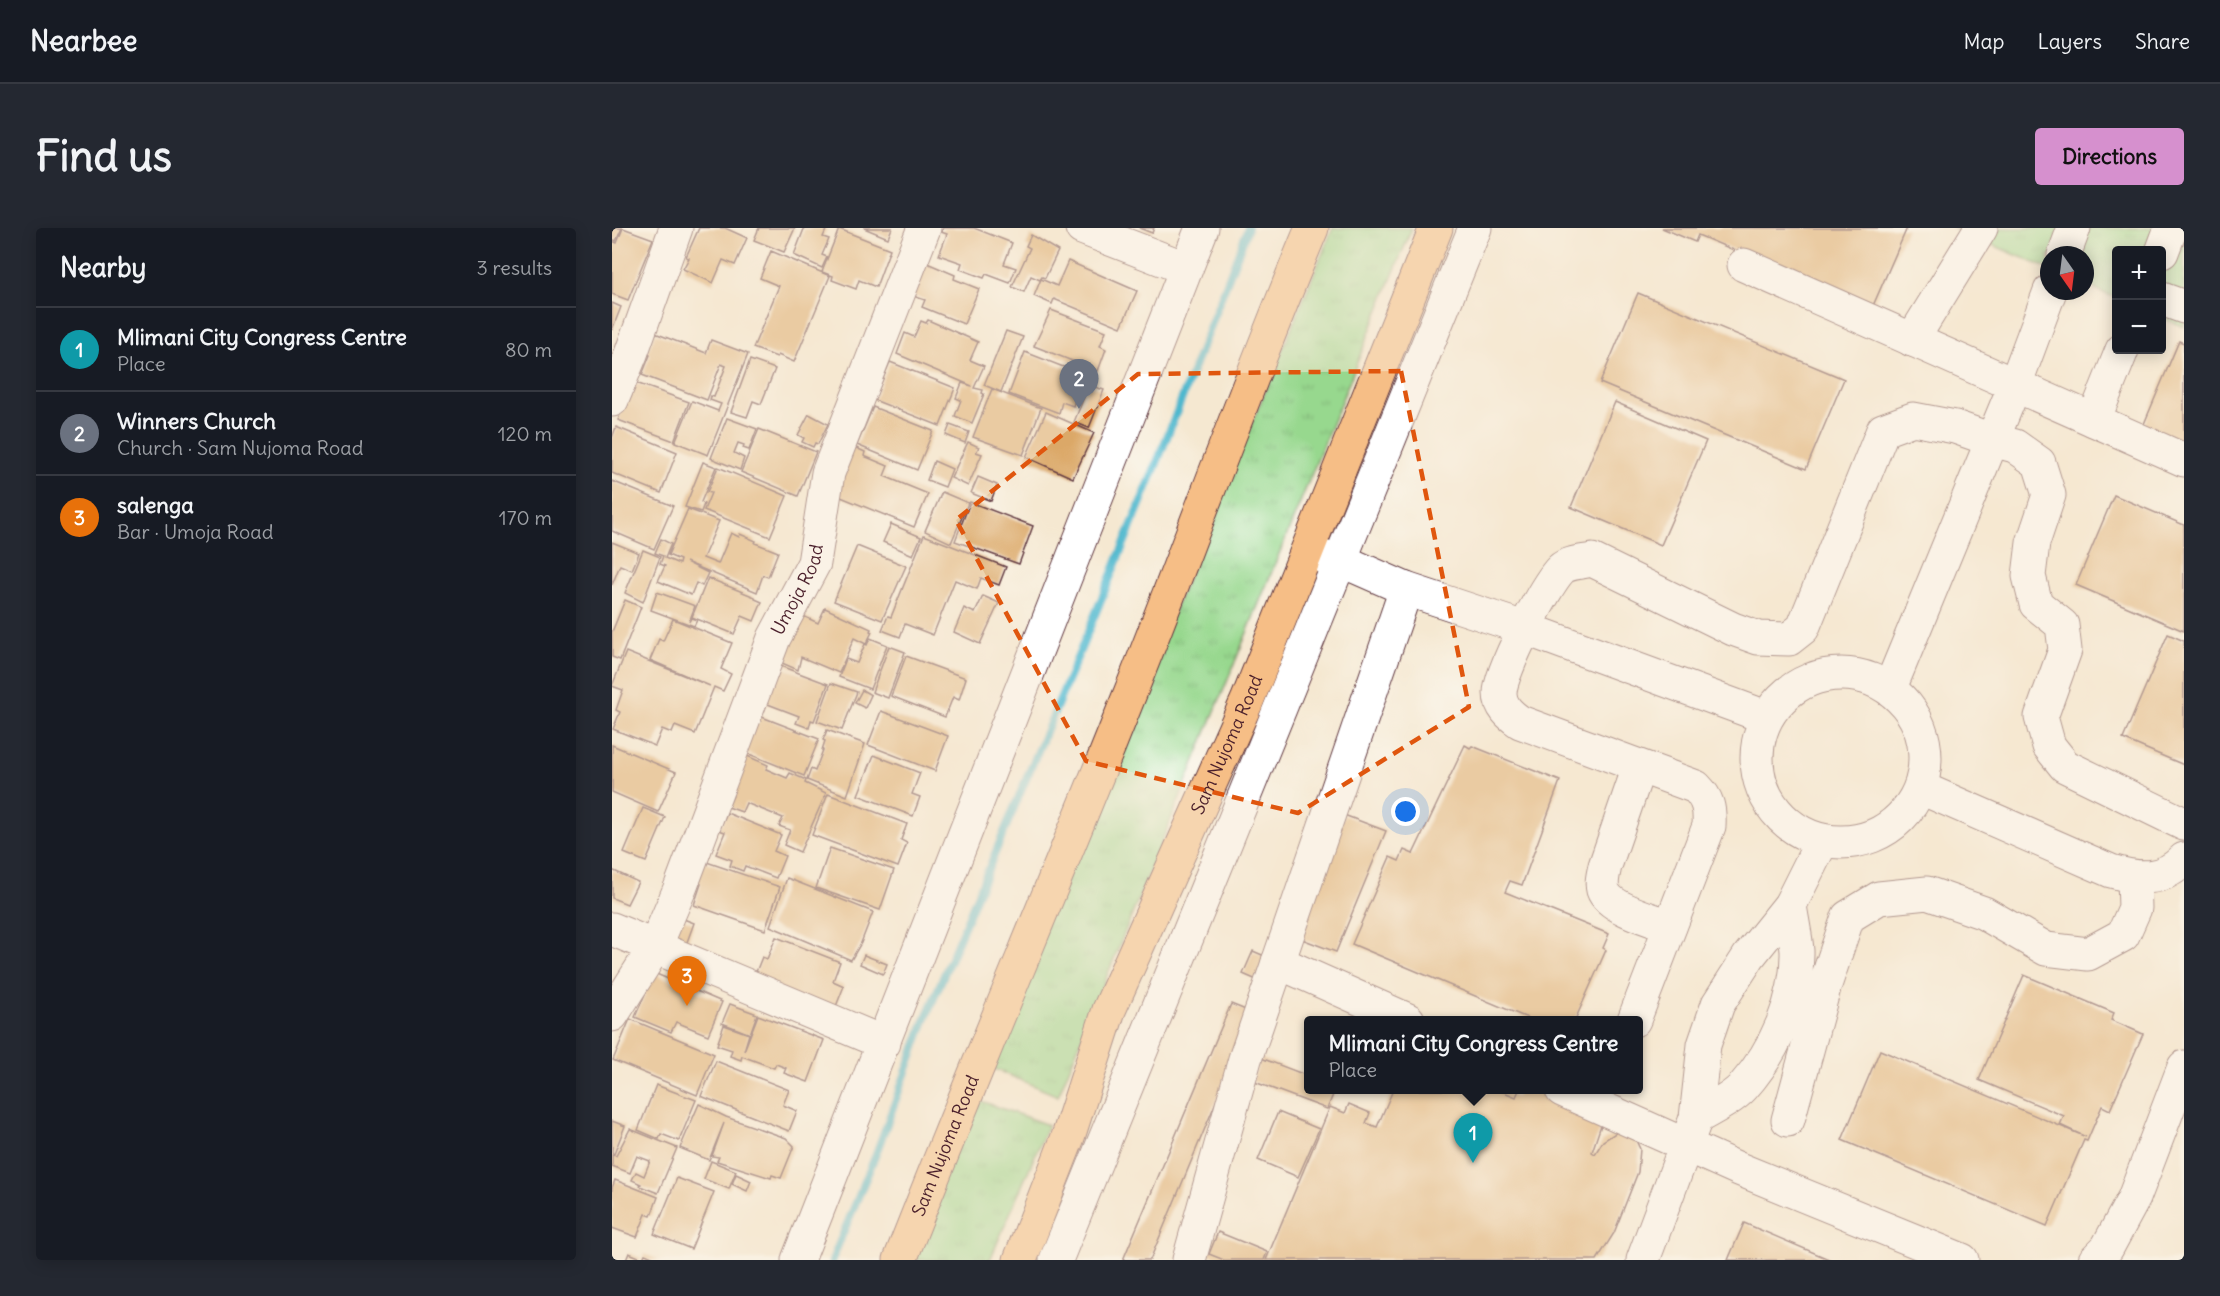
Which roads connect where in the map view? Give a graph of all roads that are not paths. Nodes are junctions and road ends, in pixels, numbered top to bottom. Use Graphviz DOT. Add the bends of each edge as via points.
graph roads {
  1 [pos="676,228"];
  2 [pos="924,228"];
  3 [pos="1082,228"];
  4 [pos="1202,228"];
  5 [pos="1312,228"];
  6 [pos="1436,228"];
  7 [pos="1475,228"];
  8 [pos="1981,228"];
  9 [pos="2074,228"];
  10 [pos="2171,228"];
  11 [pos="2067,246"];
  12 [pos="2164,246"];
  13 [pos="1744,265"];
  14 [pos="1185,268"];
  15 [pos="2047,300"];
  16 [pos="2165,300"];
  17 [pos="2184,307"];
  18 [pos="1912,340"];
  19 [pos="2120,354"];
  20 [pos="2014,385"];
  21 [pos="612,400"];
  22 [pos="2094,420"];
  23 [pos="1992,440"];
  24 [pos="2184,460"];
  25 [pos="1308,552"];
  26 [pos="1340,562"];
  27 [pos="1406,589"];
  28 [pos="1524,628"];
  29 [pos="1890,688"];
  30 [pos="1766,717"];
  31 [pos="1639,767"];
  32 [pos="1921,788"];
  33 [pos="2184,824"];
  34 [pos="1822,841"];
  35 [pos="2184,859"];
  36 [pos="2134,878"];
  37 [pos="1790,905"];
  38 [pos="1670,926"];
  39 [pos="612,929"];
  40 [pos="655,947"];
  41 [pos="1278,962"];
  42 [pos="1109,1010"];
  43 [pos="612,1015"];
  44 [pos="1399,1016"];
  45 [pos="1636,1016"];
  46 [pos="884,1043"];
  47 [pos="2184,1067"];
  48 [pos="1577,1094"];
  49 [pos="1788,1120"];
  50 [pos="1692,1132"];
  51 [pos="798,1260"];
  52 [pos="900,1260"];
  53 [pos="1020,1260"];
  54 [pos="1038,1260"];
  55 [pos="1056,1260"];
  56 [pos="1189,1260"];
  57 [pos="1643,1260"];
  58 [pos="1962,1260"];
  59 [pos="2095,1260"];
  1 -- 21 [label="street"];
  2 -- 40 [label="street, Umoja Road" via="828,472 814,563 774,638"];
  3 -- 14 [label="street"];
  4 -- 14 [label="street"];
  5 -- 52 [label="main road, Sam Nujoma Road" via="1129,696"];
  6 -- 25 [label="main road, Sam Nujoma Road"];
  7 -- 26 [label="street"];
  8 -- 18 [label="street"];
  9 -- 11 [label="street"];
  10 -- 12 [label="street"];
  13 -- 18 [label="street"];
  14 -- 46 [label="street"];
  15 -- 20 [label="street"];
  16 -- 17 [label="street"];
  18 -- 20 [label="street"];
  19 -- 22 [label="street"];
  20 -- 22 [label="street"];
  20 -- 23 [label="street"];
  22 -- 24 [label="street"];
  23 -- 28 [label="street" via="1955,427 1913,419 1883,430 1803,628 1788,639 1758,638 1732,629 1592,560 1563,567"];
  23 -- 29 [label="street"];
  23 -- 33 [label="street" via="2015,446 2039,463 2049,495 2033,543 2029,576 2036,604 2062,624 2065,650 2041,717 2049,746 2065,766"];
  25 -- 26 [label="street"];
  25 -- 42 [label="main road, Sam Nujoma Road" via="1247,701"];
  26 -- 27 [label="street"];
  26 -- 55 [label="street"];
  27 -- 28 [label="street"];
  27 -- 41 [label="street"];
  28 -- 30 [label="street"];
  28 -- 31 [label="street" via="1501,686 1501,698 1508,712 1521,722"];
  29 -- 30 [label="street" via="1847,673 1823,675 1800,683"];
  29 -- 32 [label="street" via="1919,722 1926,766"];
  30 -- 34 [label="street" via="1758,741 1756,766 1762,790 1775,812 1794,829"];
  31 -- 38 [label="street" via="1605,866 1604,893 1614,904"];
  31 -- 38 [label="street" via="1696,787 1705,796 1710,812 1709,826"];
  32 -- 34 [label="street" via="1890,827 1867,838 1842,843"];
  32 -- 36 [label="street"];
  34 -- 37 [label="street"];
  35 -- 36 [label="street" via="2157,876"];
  36 -- 49 [label="street" via="2136,908 2123,935 2088,954 2046,949 1984,913 1927,893 1879,898 1848,917"];
  37 -- 50 [label="street" via="1749,956 1718,1004 1704,1045"];
  37 -- 50 [label="street" via="1797,950 1796,981 1786,1016 1742,1088"];
  38 -- 45 [label="street"];
  39 -- 40 [label="street"];
  40 -- 43 [label="street, Umoja Road"];
  40 -- 46 [label="street"];
  41 -- 44 [label="street"];
  41 -- 56 [label="street" via="1245,1059"];
  42 -- 53 [label="main road, Sam Nujoma Road" via="1068,1137"];
  42 -- 54 [label="main road"];
  46 -- 51 [label="street"];
  47 -- 59 [label="street" via="2134,1198 2107,1248"];
  48 -- 50 [label="street"];
  50 -- 57 [label="street"];
  50 -- 58 [label="street"];
}
